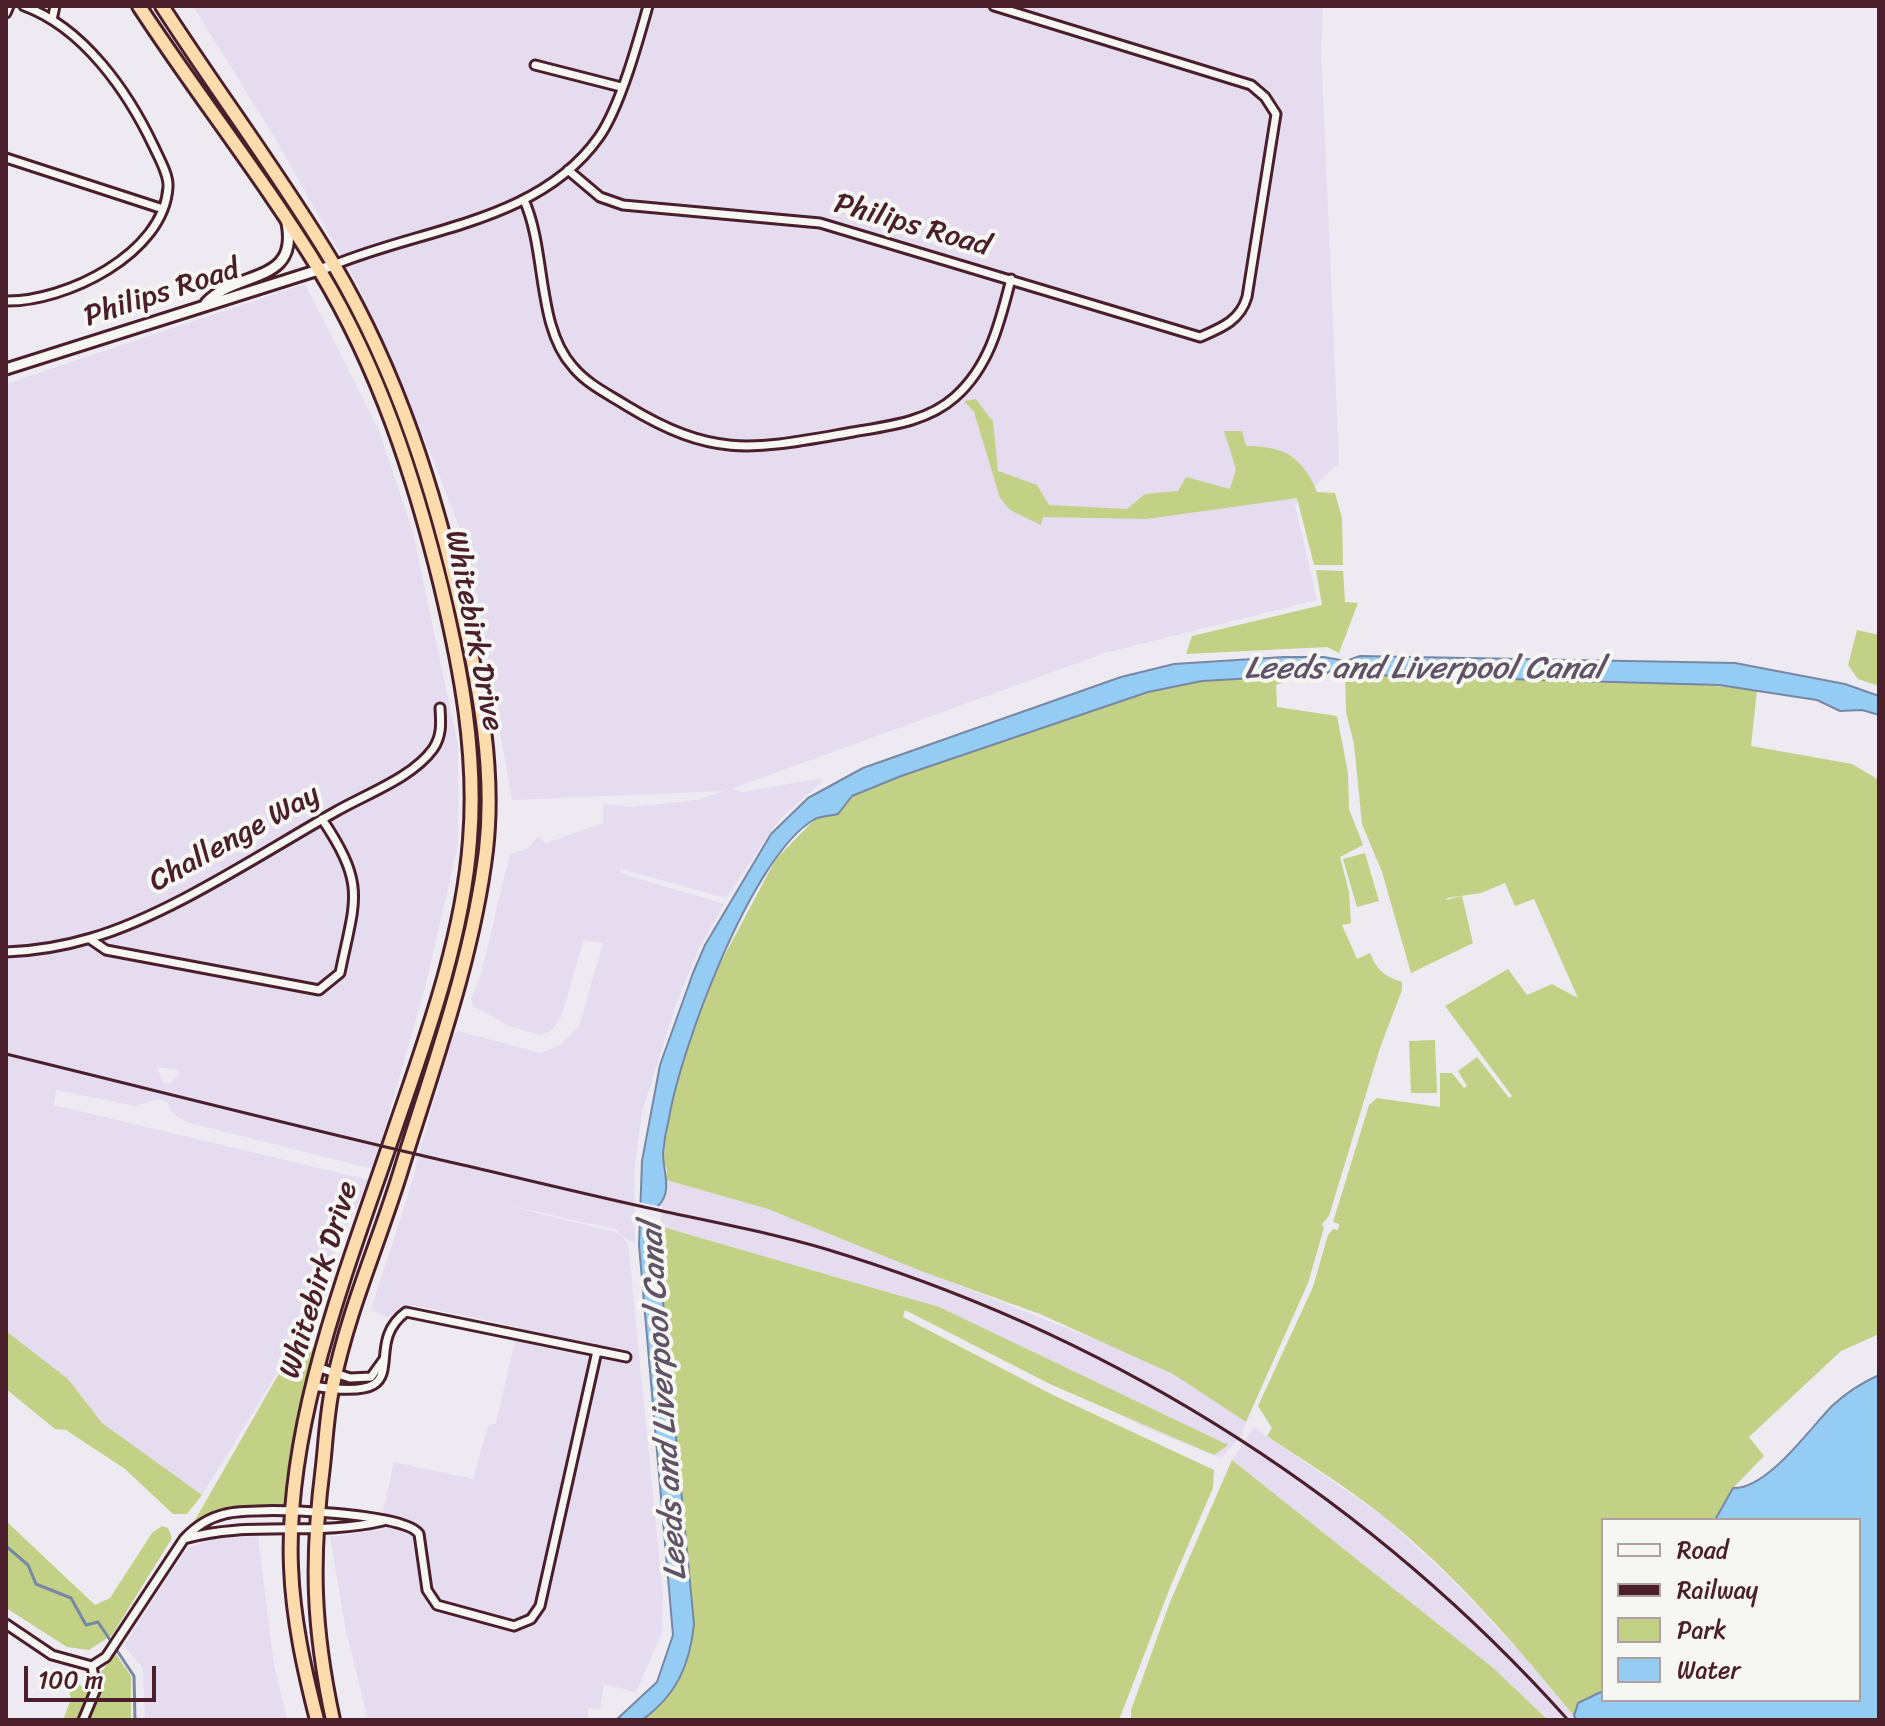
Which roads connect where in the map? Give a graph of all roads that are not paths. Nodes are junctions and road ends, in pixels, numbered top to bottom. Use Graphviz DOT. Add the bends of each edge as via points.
graph roads {
  1 [pos="9,6"];
  2 [pos="24,6"];
  3 [pos="55,6"];
  4 [pos="139,6"];
  5 [pos="162,6"];
  6 [pos="648,6"];
  7 [pos="994,6"];
  8 [pos="6,13"];
  9 [pos="52,20"];
  10 [pos="535,65"];
  11 [pos="621,87"];
  12 [pos="6,158"];
  13 [pos="568,170"];
  14 [pos="524,200"];
  15 [pos="163,209"];
  16 [pos="286,221"];
  17 [pos="334,265"];
  18 [pos="319,269"];
  19 [pos="1011,279"];
  20 [pos="6,301"];
  21 [pos="204,306"];
  22 [pos="6,369"];
  23 [pos="440,708"];
  24 [pos="322,819"];
  25 [pos="90,939"];
  26 [pos="6,952"];
  27 [pos="597,1351"];
  28 [pos="386,1357"];
  29 [pos="626,1357"];
  30 [pos="317,1367"];
  31 [pos="336,1373"];
  32 [pos="313,1386"];
  33 [pos="332,1389"];
  34 [pos="293,1511"];
  35 [pos="316,1513"];
  36 [pos="383,1521"];
  37 [pos="292,1527"];
  38 [pos="316,1531"];
  39 [pos="184,1539"];
  40 [pos="6,1624"];
  41 [pos="92,1666"];
  42 [pos="83,1720"];
  43 [pos="317,1720"];
  44 [pos="333,1720"];
  1 -- 8 [label="street"];
  2 -- 9 [label="street"];
  3 -- 9 [label="street"];
  4 -- 16 [label="highway, Whitebirk Drive"];
  5 -- 17 [label="highway, Whitebirk Drive"];
  6 -- 11 [label="street"];
  7 -- 19 [label="street, Philips Road" via="1251,85 1276,114 1247,297 1226,326 1200,337"];
  9 -- 15 [label="street" via="95,57 134,104 169,183"];
  10 -- 11 [label="street"];
  11 -- 13 [label="street" via="599,137"];
  12 -- 15 [label="street"];
  13 -- 14 [label="street"];
  13 -- 19 [label="street, Philips Road" via="600,197 623,205 820,223"];
  14 -- 17 [label="street"];
  14 -- 19 [label="street" via="553,331 566,359 589,383 652,422 703,443 775,445 900,424 940,408 984,362"];
  15 -- 20 [label="street" via="145,239 116,266 60,293"];
  16 -- 18 [label="highway, Whitebirk Drive"];
  16 -- 21 [label="street" via="290,239 284,260 217,291"];
  17 -- 18 [label="street, Philips Road"];
  17 -- 31 [label="highway, Whitebirk Drive" via="399,397 442,525 479,688 488,803 477,903 452,1002"];
  18 -- 21 [label="street, Philips Road"];
  18 -- 30 [label="highway, Whitebirk Drive" via="378,384 426,526 463,690 470,746 470,838 452,942 414,1075"];
  21 -- 22 [label="street, Philips Road"];
  23 -- 24 [label="street, Challenge Way" via="442,728 416,766"];
  24 -- 25 [label="street, Challenge Way" via="167,906"];
  24 -- 25 [label="street" via="346,855 356,891 340,973 319,990 106,950"];
  25 -- 26 [label="street, Challenge Way"];
  27 -- 28 [label="street" via="415,1311 394,1323"];
  27 -- 29 [label="street"];
  27 -- 36 [label="street" via="536,1615 514,1626 437,1605 427,1590 417,1529"];
  28 -- 31 [label="street" via="371,1377"];
  28 -- 33 [label="street" via="382,1379 371,1388"];
  30 -- 31 [label="street"];
  30 -- 32 [label="highway, Whitebirk Drive"];
  31 -- 33 [label="highway, Whitebirk Drive"];
  32 -- 33 [label="street"];
  32 -- 34 [label="highway, Whitebirk Drive"];
  33 -- 35 [label="highway, Whitebirk Drive"];
  34 -- 35 [label="street"];
  34 -- 37 [label="highway, Whitebirk Drive"];
  34 -- 39 [label="street" via="225,1514 198,1525"];
  35 -- 36 [label="street"];
  35 -- 38 [label="highway, Whitebirk Drive"];
  36 -- 38 [label="street"];
  37 -- 38 [label="street"];
  37 -- 39 [label="street" via="217,1530"];
  37 -- 43 [label="highway, Whitebirk Drive" via="296,1626"];
  38 -- 44 [label="highway, Whitebirk Drive" via="315,1627"];
  39 -- 41 [label="street" via="106,1657"];
  40 -- 41 [label="street" via="52,1655"];
  41 -- 42 [label="street" via="96,1689"];
}
